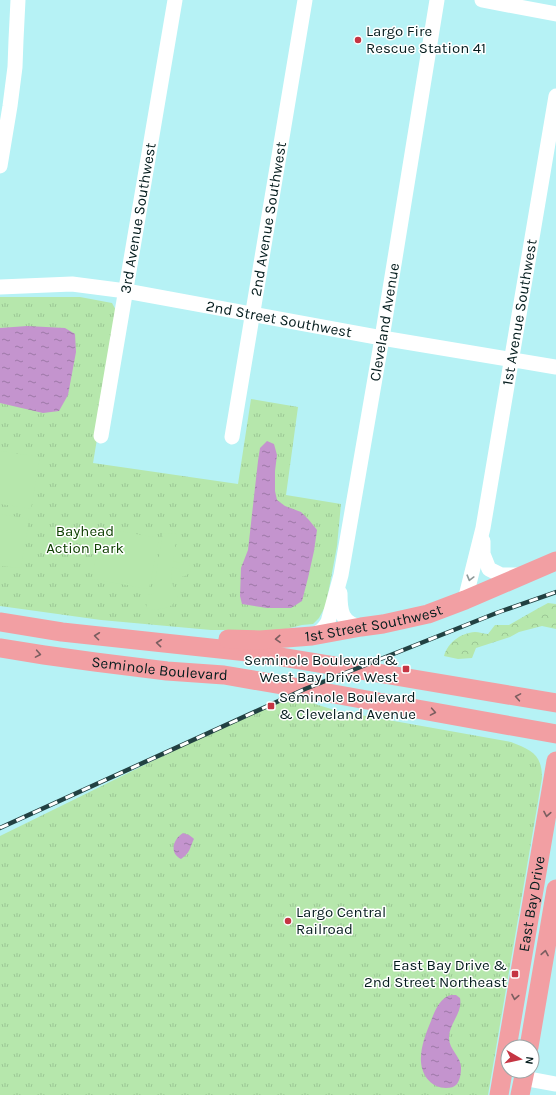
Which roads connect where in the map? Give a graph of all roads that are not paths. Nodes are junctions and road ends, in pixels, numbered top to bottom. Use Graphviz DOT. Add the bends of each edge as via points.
graph roads {
  1 [pos="18,0"];
  2 [pos="175,0"];
  3 [pos="305,0"];
  4 [pos="436,0"];
  5 [pos="482,0"];
  6 [pos="556,14"];
  7 [pos="556,96"];
  8 [pos="0,166"];
  9 [pos="0,287"];
  10 [pos="126,290"];
  11 [pos="252,314"];
  12 [pos="382,338"];
  13 [pos="512,360"];
  14 [pos="556,367"];
  15 [pos="101,436"];
  16 [pos="232,437"];
  17 [pos="483,528"];
  18 [pos="556,561"];
  19 [pos="524,575"];
  20 [pos="339,584"];
  21 [pos="464,600"];
  22 [pos="0,622"];
  23 [pos="361,626"];
  24 [pos="312,636"];
  25 [pos="136,641"];
  26 [pos="182,646"];
  27 [pos="0,648"];
  28 [pos="133,666"];
  29 [pos="556,703"];
  30 [pos="556,734"];
  31 [pos="556,761"];
  32 [pos="556,889"];
  33 [pos="530,1039"];
  34 [pos="523,1081"];
  35 [pos="556,1084"];
  36 [pos="498,1095"];
  1 -- 8 [label="street" via="15,67"];
  2 -- 10 [label="street, 3rd Avenue Southwest"];
  3 -- 11 [label="street, 2nd Avenue Southwest"];
  4 -- 12 [label="street, Cleveland Avenue"];
  5 -- 6 [label="street"];
  7 -- 13 [label="street, 1st Avenue Southwest"];
  9 -- 10 [label="street, 2nd Street Southwest" via="72,284"];
  10 -- 11 [label="street, 2nd Street Southwest"];
  10 -- 15 [label="street, 3rd Avenue Southwest"];
  11 -- 12 [label="street, 2nd Street Southwest"];
  11 -- 16 [label="street, 2nd Avenue Southwest"];
  12 -- 13 [label="street, 2nd Street Southwest"];
  12 -- 20 [label="street, Cleveland Avenue"];
  13 -- 14 [label="street, 2nd Street Southwest"];
  13 -- 17 [label="street, 1st Avenue Southwest"];
  17 -- 19 [label="street, 1st Avenue Southwest" via="483,554 489,569 501,575"];
  17 -- 21 [label="street, 1st Avenue Southwest, one-way"];
  18 -- 19 [label="main road, 1st Street Southwest"];
  19 -- 21 [label="main road, 1st Street Southwest"];
  20 -- 23 [label="street" via="344,619 348,623"];
  20 -- 24 [label="street, Cleveland Avenue" via="328,622 320,632"];
  21 -- 23 [label="main road, 1st Street Southwest" via="428,614"];
  25 -- 22 [label="main road, Seminole Boulevard, one-way"];
  23 -- 24 [label="main road, 1st Street Southwest"];
  24 -- 26 [label="main road, 1st Street Southwest, one-way" via="260,640 199,639"];
  26 -- 25 [label="main road, Seminole Boulevard, one-way"];
  25 -- 28 [label="main road"];
  29 -- 26 [label="main road, Seminole Boulevard, one-way" via="257,653"];
  27 -- 28 [label="main road, Seminole Boulevard, one-way"];
  28 -- 30 [label="main road, Seminole Boulevard, one-way" via="224,675"];
  31 -- 36 [label="main road, East Bay Drive, one-way"];
  33 -- 32 [label="main road, East Bay Drive, one-way"];
  34 -- 35 [label="street"];
}
